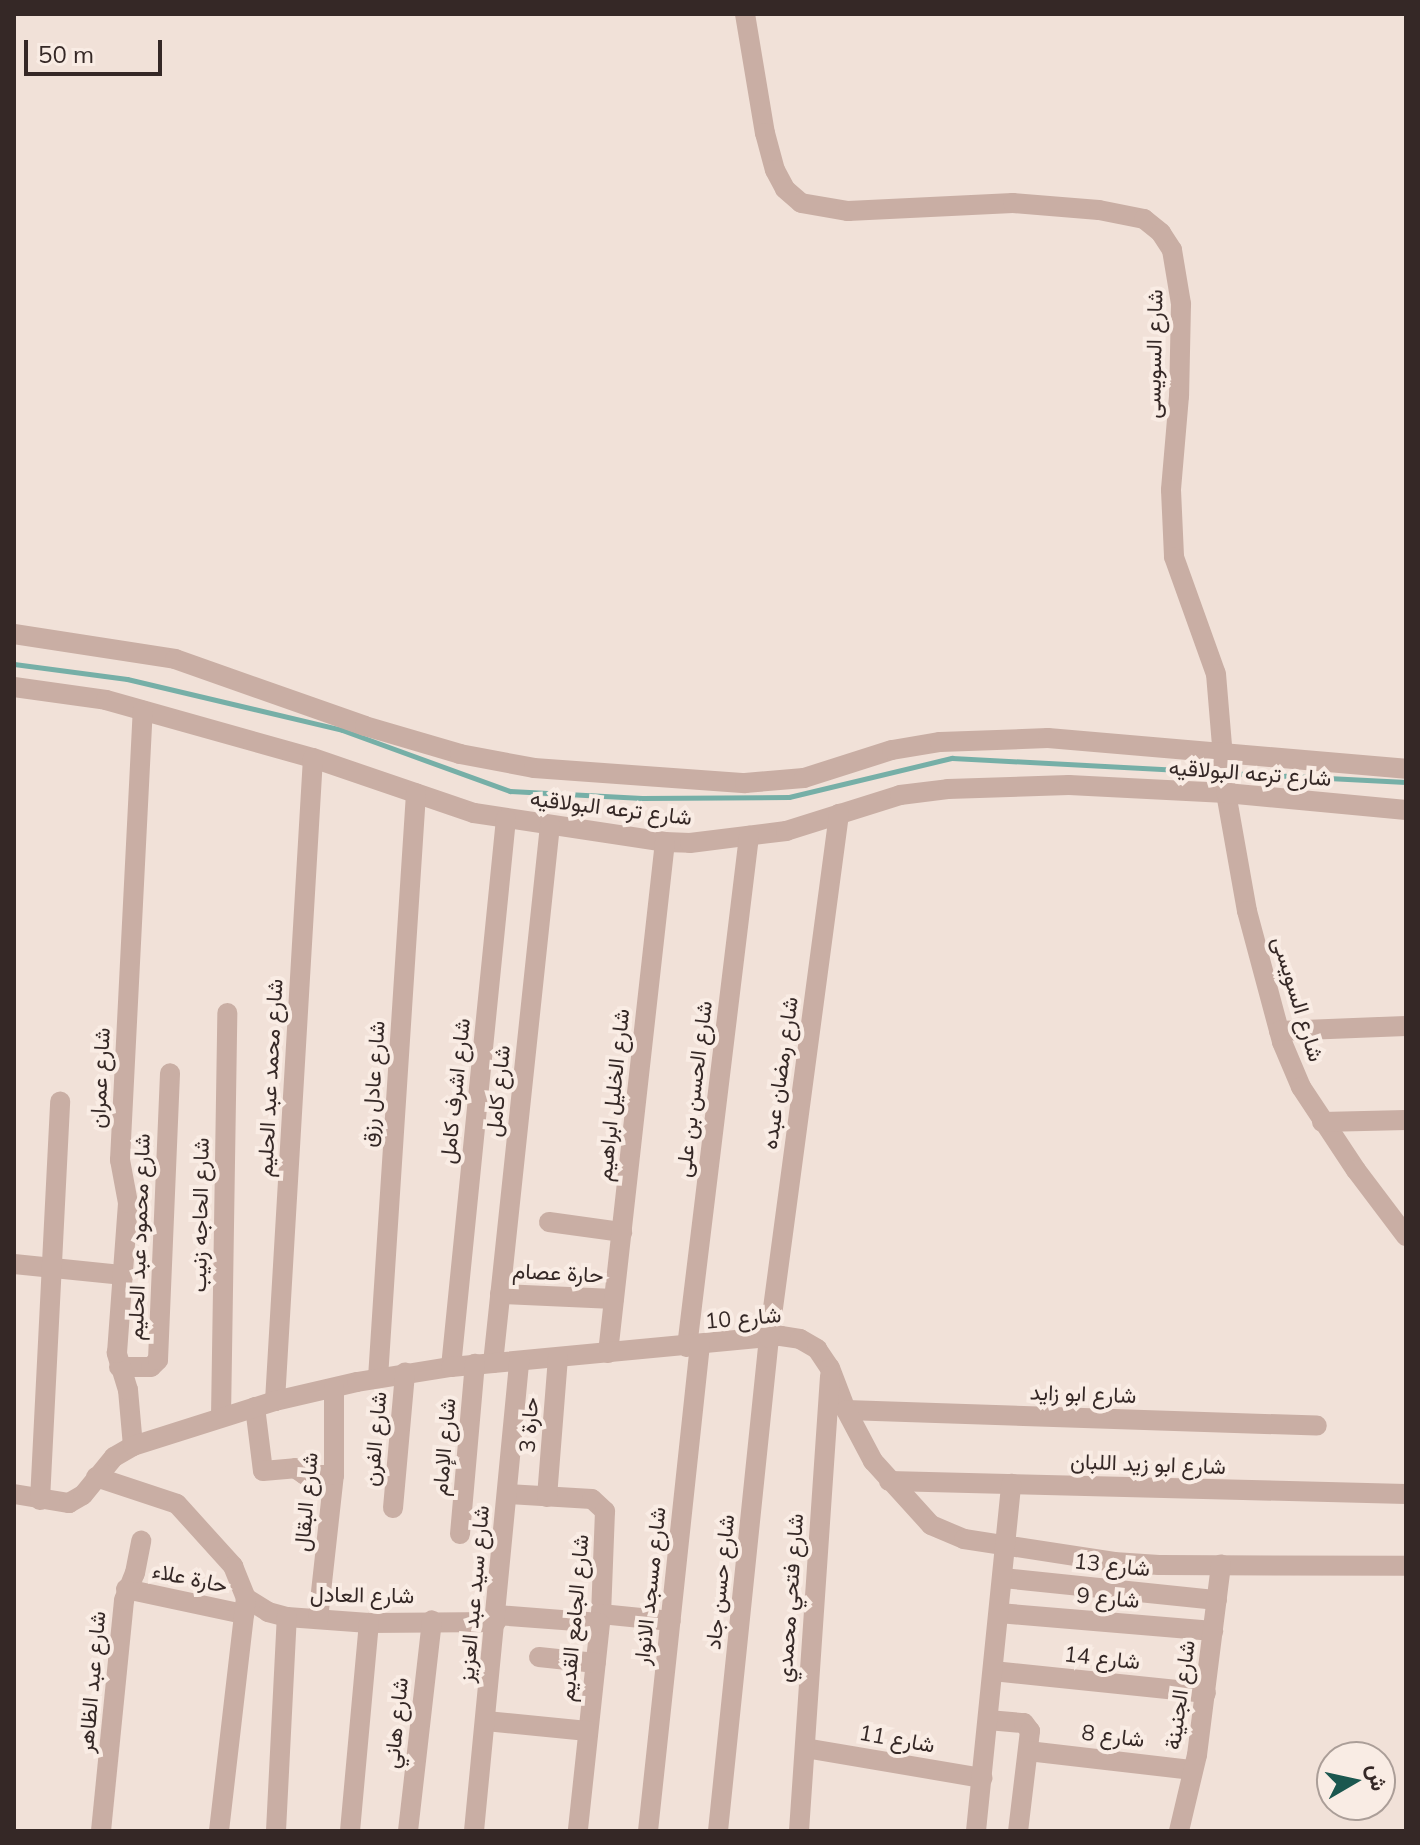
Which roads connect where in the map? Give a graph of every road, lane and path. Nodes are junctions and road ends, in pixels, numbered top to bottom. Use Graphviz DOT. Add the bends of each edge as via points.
graph roads {
  1 [pos="745,14"];
  2 [pos="14,634"];
  3 [pos="14,687"];
  4 [pos="143,711"];
  5 [pos="1225,754"];
  6 [pos="313,758"];
  7 [pos="1406,769"];
  8 [pos="1226,789"];
  9 [pos="416,793"];
  10 [pos="1406,810"];
  11 [pos="839,814"];
  12 [pos="506,819"];
  13 [pos="550,825"];
  14 [pos="749,836"];
  15 [pos="665,842"];
  16 [pos="227,1013"];
  17 [pos="1406,1026"];
  18 [pos="1279,1031"];
  19 [pos="170,1073"];
  20 [pos="60,1102"];
  21 [pos="1406,1120"];
  22 [pos="1322,1122"];
  23 [pos="549,1222"];
  24 [pos="1403,1228"];
  25 [pos="622,1232"];
  26 [pos="14,1264"];
  27 [pos="51,1268"];
  28 [pos="123,1275"];
  29 [pos="500,1294"];
  30 [pos="614,1299"];
  31 [pos="769,1338"];
  32 [pos="693,1347"];
  33 [pos="608,1353"];
  34 [pos="558,1357"];
  35 [pos="519,1361"];
  36 [pos="484,1363"];
  37 [pos="119,1367"];
  38 [pos="451,1367"];
  39 [pos="830,1368"];
  40 [pos="405,1373"];
  41 [pos="378,1378"];
  42 [pos="334,1388"];
  43 [pos="265,1404"];
  44 [pos="846,1410"];
  45 [pos="221,1417"];
  46 [pos="1317,1426"];
  47 [pos="133,1446"];
  48 [pos="334,1475"];
  49 [pos="96,1477"];
  50 [pos="889,1481"];
  51 [pos="1011,1484"];
  52 [pos="14,1494"];
  53 [pos="507,1494"];
  54 [pos="1406,1494"];
  55 [pos="547,1497"];
  56 [pos="40,1500"];
  57 [pos="393,1508"];
  58 [pos="460,1534"];
  59 [pos="141,1541"];
  60 [pos="1005,1546"];
  61 [pos="1221,1565"];
  62 [pos="1406,1566"];
  63 [pos="1003,1578"];
  64 [pos="126,1589"];
  65 [pos="243,1599"];
  66 [pos="1217,1600"];
  67 [pos="999,1613"];
  68 [pos="287,1617"];
  69 [pos="496,1618"];
  70 [pos="318,1619"];
  71 [pos="600,1619"];
  72 [pos="432,1620"];
  73 [pos="671,1621"];
  74 [pos="369,1623"];
  75 [pos="1213,1631"];
  76 [pos="539,1657"];
  77 [pos="596,1663"];
  78 [pos="993,1671"];
  79 [pos="1206,1693"];
  80 [pos="988,1720"];
  81 [pos="486,1721"];
  82 [pos="588,1731"];
  83 [pos="805,1748"];
  84 [pos="1028,1751"];
  85 [pos="1193,1770"];
  86 [pos="982,1778"];
  87 [pos="101,1831"];
  88 [pos="219,1831"];
  89 [pos="276,1831"];
  90 [pos="350,1831"];
  91 [pos="408,1831"];
  92 [pos="474,1831"];
  93 [pos="578,1831"];
  94 [pos="648,1831"];
  95 [pos="718,1831"];
  96 [pos="799,1831"];
  97 [pos="976,1831"];
  98 [pos="1018,1831"];
  99 [pos="1179,1831"];
  1 -- 5 [label="street, شارع السويسى" via="775,170 801,203 848,211 1013,203 1099,210 1144,219 1161,233 1179,273 1181,304 1171,490 1174,557 1180,584 1210,650"];
  2 -- 5 [label="street, شارع ترعه البولاقيه" via="175,659 365,726 460,754 534,768 745,783 804,778 892,750 987,738 1048,738"];
  3 -- 4 [label="street, شارع ترعه البولاقيه" via="106,700"];
  4 -- 6 [label="street, شارع ترعه البولاقيه"];
  4 -- 28 [label="street, شارع عمران" via="120,1160 127,1192"];
  5 -- 7 [label="street, شارع ترعه البولاقيه"];
  5 -- 8 [label="street, شارع السويسى"];
  6 -- 9 [label="street, شارع ترعه البولاقيه"];
  6 -- 43 [label="street, شارع محمد عبد الحليم"];
  8 -- 10 [label="street, شارع ترعه البولاقيه"];
  8 -- 11 [label="street, شارع ترعه البولاقيه" via="948,789 900,795"];
  8 -- 18 [label="street, شارع السويسى" via="1247,911"];
  9 -- 12 [label="street, شارع ترعه البولاقيه"];
  9 -- 41 [label="street, شارع عادل رزق"];
  11 -- 14 [label="street, شارع ترعه البولاقيه"];
  11 -- 31 [label="street, شارع رمضان عبده"];
  12 -- 13 [label="street, شارع ترعه البولاقيه"];
  12 -- 38 [label="street, شارع اشرف كامل"];
  13 -- 15 [label="street, شارع ترعه البولاقيه"];
  13 -- 29 [label="street, شارع كامل"];
  14 -- 15 [label="street, شارع ترعه البولاقيه"];
  14 -- 32 [label="street, شارع الحسن بن على"];
  15 -- 25 [label="street, شارع الخليل ابراهيم"];
  16 -- 45 [label="street, شارع الحاجه زنيب"];
  17 -- 18 [label="street"];
  18 -- 22 [label="street, شارع السويسى" via="1301,1087"];
  19 -- 37 [label="street, شارع محمود عبد الحليم" via="158,1360 151,1367"];
  20 -- 27 [label="street"];
  21 -- 22 [label="street"];
  22 -- 24 [label="street, شارع السويسى"];
  23 -- 25 [label="street"];
  25 -- 30 [label="street, شارع الخليل ابراهيم"];
  26 -- 27 [label="street"];
  27 -- 28 [label="street"];
  27 -- 56 [label="street"];
  28 -- 37 [label="street, شارع عمران"];
  29 -- 30 [label="street, حارة عصام"];
  29 -- 36 [label="street, شارع كامل"];
  30 -- 33 [label="street, شارع الخليل ابراهيم"];
  31 -- 32 [label="street, شارع 10"];
  31 -- 39 [label="street, شارع 10" via="800,1339 817,1349"];
  31 -- 95 [label="street, شارع حسن جاد"];
  32 -- 33 [label="street, شارع 10"];
  32 -- 73 [label="street, شارع مسجد الانوار"];
  33 -- 34 [label="street, شارع 10"];
  34 -- 35 [label="street, شارع 10"];
  34 -- 55 [label="street, حارة 3"];
  35 -- 36 [label="street, شارع 10"];
  35 -- 53 [label="street, شارع سيد عبد العزيز"];
  36 -- 38 [label="street, شارع 10"];
  36 -- 58 [label="street, شارع الإمام"];
  37 -- 47 [label="street, شارع عمران" via="128,1390"];
  38 -- 40 [label="street, شارع 10"];
  39 -- 44 [label="street, شارع 10"];
  39 -- 83 [label="street, شارع فتحي محمدي"];
  40 -- 41 [label="street, شارع 10"];
  40 -- 57 [label="street, شارع الفرن"];
  41 -- 42 [label="street, شارع 10"];
  42 -- 43 [label="street, شارع 10"];
  42 -- 48 [label="street, شارع البقال"];
  43 -- 45 [label="street, شارع 10"];
  43 -- 48 [label="street, شارع محمد عبد الحليم" via="263,1471 295,1468 305,1475"];
  44 -- 46 [label="street, شارع ابو زايد"];
  44 -- 50 [label="street, شارع 10"];
  45 -- 47 [label="street, شارع 10"];
  47 -- 49 [label="street, شارع 10"];
  48 -- 70 [label="street, شارع البقال"];
  49 -- 56 [label="street, شارع 10" via="69,1503"];
  49 -- 65 [label="street" via="177,1504 233,1566"];
  50 -- 51 [label="street, شارع ابو زيد اللبان"];
  50 -- 60 [label="street, شارع 10" via="931,1525 964,1539"];
  51 -- 54 [label="street, شارع ابو زيد اللبان"];
  51 -- 60 [label="street"];
  52 -- 56 [label="street, شارع 10"];
  53 -- 55 [label="street, شارع الجامع القديم"];
  53 -- 69 [label="street, شارع سيد عبد العزيز"];
  55 -- 71 [label="street, شارع الجامع القديم" via="592,1499 605,1511"];
  59 -- 64 [label="street, شارع عبد الظاهر"];
  60 -- 61 [label="street, شارع 10" via="1114,1562"];
  60 -- 63 [label="street"];
  61 -- 62 [label="street, شارع 10"];
  61 -- 66 [label="street, شارع الجنينة"];
  63 -- 66 [label="street, شارع 13"];
  63 -- 67 [label="street"];
  64 -- 65 [label="street, حارة علاء"];
  64 -- 87 [label="street, شارع عبد الظاهر"];
  65 -- 68 [label="street, شارع العادل"];
  65 -- 88 [label="street"];
  66 -- 75 [label="street, شارع الجنينة"];
  67 -- 75 [label="street, شارع 9"];
  67 -- 78 [label="street"];
  68 -- 70 [label="street, شارع العادل"];
  68 -- 89 [label="street"];
  69 -- 71 [label="street, شارع العادل"];
  69 -- 72 [label="street, شارع العادل"];
  69 -- 81 [label="street, شارع سيد عبد العزيز"];
  70 -- 74 [label="street, شارع العادل"];
  71 -- 73 [label="street, شارع العادل"];
  71 -- 77 [label="street, شارع الجامع القديم"];
  72 -- 74 [label="street, شارع العادل"];
  72 -- 91 [label="street, شارع هاني"];
  73 -- 94 [label="street, شارع مسجد الانوار"];
  74 -- 90 [label="street"];
  75 -- 79 [label="street, شارع الجنينة"];
  76 -- 77 [label="street"];
  77 -- 82 [label="street, شارع الجامع القديم"];
  78 -- 79 [label="street, شارع 14"];
  78 -- 80 [label="street"];
  79 -- 85 [label="street, شارع الجنينة"];
  80 -- 84 [label="street" via="1024,1723 1030,1731"];
  80 -- 86 [label="street"];
  81 -- 82 [label="street"];
  81 -- 92 [label="street, شارع سيد عبد العزيز"];
  82 -- 93 [label="street, شارع الجامع القديم"];
  83 -- 86 [label="street, شارع 11"];
  83 -- 96 [label="street, شارع فتحي محمدي"];
  84 -- 85 [label="street, شارع 8"];
  84 -- 98 [label="street"];
  85 -- 99 [label="street, شارع الجنينة"];
  86 -- 97 [label="street"];
}
